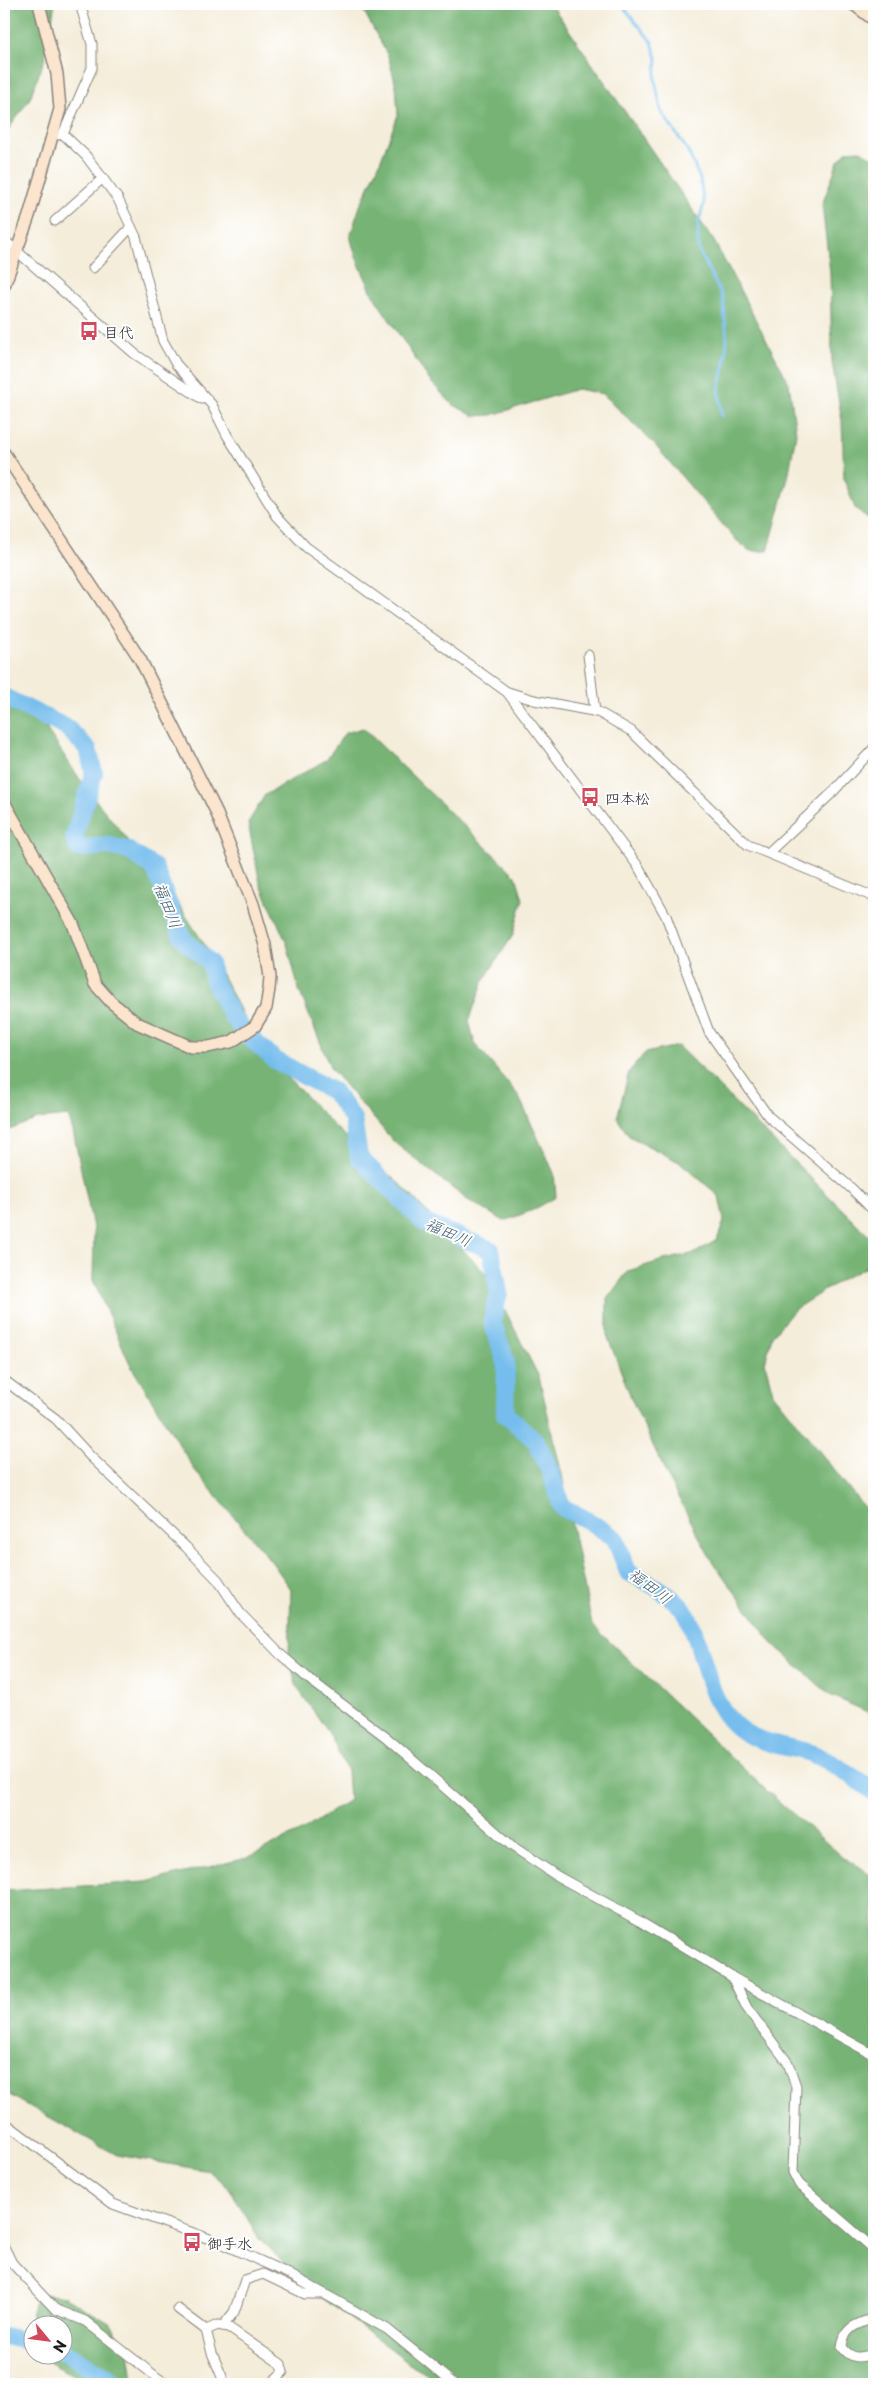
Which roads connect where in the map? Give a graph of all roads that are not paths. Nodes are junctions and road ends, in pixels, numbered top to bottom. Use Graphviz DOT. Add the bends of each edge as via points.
graph roads {
  1 [pos="39,4"];
  2 [pos="80,4"];
  3 [pos="853,4"];
  4 [pos="874,20"];
  5 [pos="63,134"];
  6 [pos="49,140"];
  7 [pos="103,178"];
  8 [pos="56,221"];
  9 [pos="131,227"];
  10 [pos="4,240"];
  11 [pos="16,250"];
  12 [pos="93,268"];
  13 [pos="4,286"];
  14 [pos="212,405"];
  15 [pos="4,453"];
  16 [pos="588,655"];
  17 [pos="507,692"];
  18 [pos="595,712"];
  19 [pos="874,748"];
  20 [pos="4,802"];
  21 [pos="769,852"];
  22 [pos="874,897"];
  23 [pos="874,1210"];
  24 [pos="4,1380"];
  25 [pos="732,1977"];
  26 [pos="874,2055"];
  27 [pos="4,2122"];
  28 [pos="4,2247"];
  29 [pos="874,2249"];
  30 [pos="324,2294"];
  31 [pos="178,2309"];
  32 [pos="874,2318"];
  33 [pos="223,2326"];
  34 [pos="206,2330"];
  35 [pos="874,2354"];
  36 [pos="169,2384"];
  37 [pos="225,2384"];
  38 [pos="270,2384"];
  39 [pos="454,2384"];
  1 -- 6 [label="street" via="57,74 60,109"];
  2 -- 5 [label="street" via="92,44 92,68"];
  3 -- 4 [label="street"];
  5 -- 6 [label="street"];
  5 -- 7 [label="street"];
  6 -- 11 [label="street" via="29,216"];
  7 -- 8 [label="street"];
  7 -- 9 [label="street" via="118,198"];
  9 -- 12 [label="street"];
  9 -- 14 [label="street" via="163,341 176,364"];
  10 -- 11 [label="street"];
  11 -- 13 [label="street"];
  11 -- 14 [label="street" via="135,354"];
  14 -- 17 [label="street" via="277,516 306,547"];
  15 -- 20 [label="street" via="140,659 215,809 253,904 265,945 270,977 266,1008 255,1026 231,1042 191,1047 137,1023 111,1002 96,984 73,924"];
  16 -- 18 [label="street"];
  17 -- 18 [label="street"];
  17 -- 23 [label="street" via="638,866 666,916 710,1032 768,1116"];
  18 -- 21 [label="street" via="631,731 748,845"];
  19 -- 21 [label="street"];
  21 -- 22 [label="street"];
  24 -- 25 [label="street" via="56,1419 218,1580 240,1613 308,1679 387,1738 505,1840 557,1876"];
  25 -- 26 [label="street"];
  25 -- 29 [label="street" via="747,2008 788,2064 796,2086 792,2172 799,2184"];
  27 -- 30 [label="street" via="113,2204 218,2242 287,2273"];
  28 -- 36 [label="street" via="12,2263 55,2309 85,2320"];
  30 -- 33 [label="street" via="305,2294 262,2274 245,2280 234,2312"];
  30 -- 39 [label="street" via="387,2329"];
  31 -- 34 [label="street"];
  32 -- 35 [label="street" via="852,2326 843,2337 842,2347 848,2355 856,2358"];
  33 -- 34 [label="street"];
  33 -- 38 [label="street" via="248,2339 281,2364 283,2372"];
  34 -- 37 [label="street"];
}
